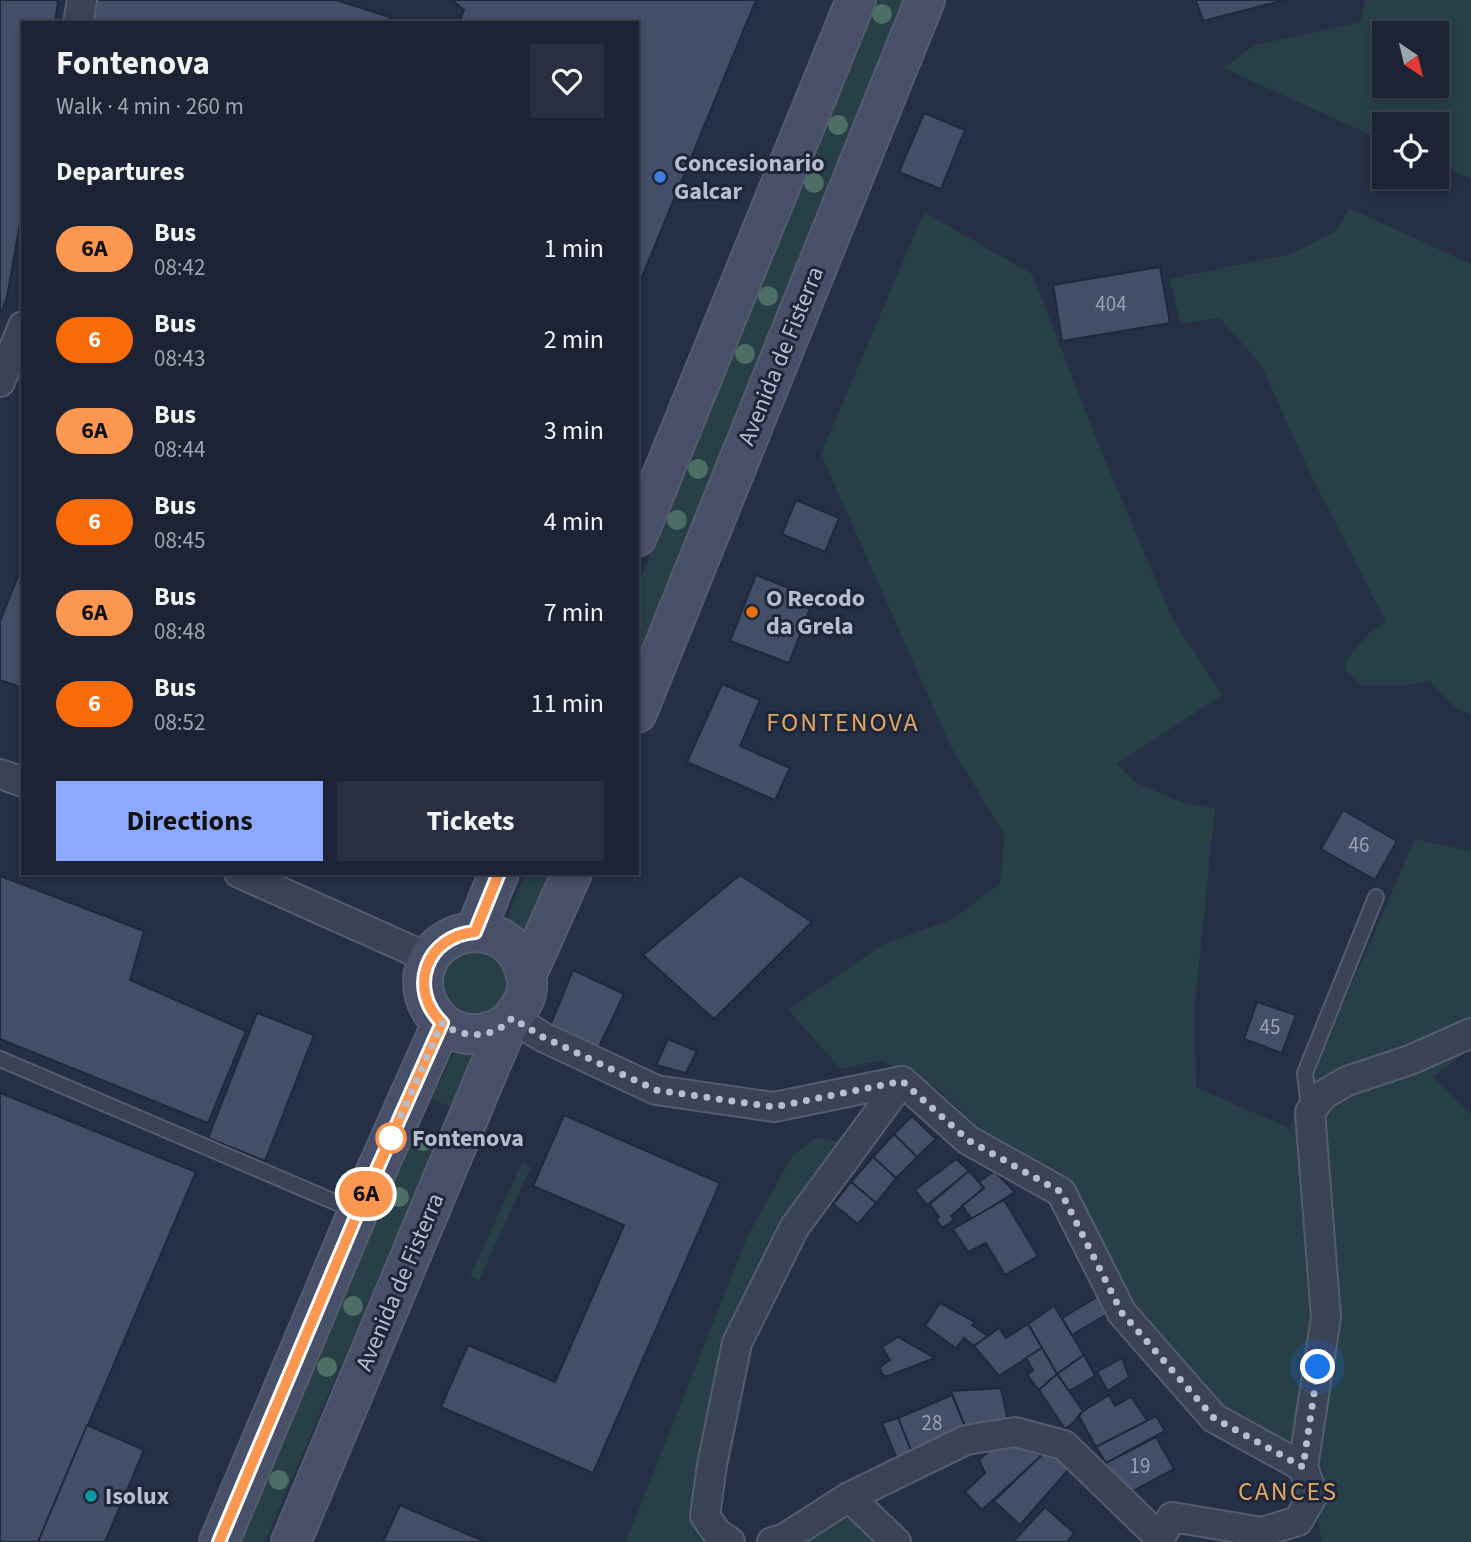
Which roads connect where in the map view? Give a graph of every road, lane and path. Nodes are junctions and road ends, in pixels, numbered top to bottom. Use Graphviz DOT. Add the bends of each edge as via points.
graph roads {
  1 [pos="82,0"];
  2 [pos="856,0"];
  3 [pos="925,0"];
  4 [pos="78,21"];
  5 [pos="21,331"];
  6 [pos="0,382"];
  7 [pos="639,532"];
  8 [pos="639,708"];
  9 [pos="0,774"];
  10 [pos="21,781"];
  11 [pos="243,875"];
  12 [pos="498,875"];
  13 [pos="571,875"];
  14 [pos="1376,897"];
  15 [pos="475,932"];
  16 [pos="430,959"];
  17 [pos="526,976"];
  18 [pos="511,1020"];
  19 [pos="442,1023"];
  20 [pos="1471,1033"];
  21 [pos="0,1059"];
  22 [pos="902,1081"];
  23 [pos="1310,1112"];
  24 [pos="358,1212"];
  25 [pos="1303,1467"];
  26 [pos="849,1497"];
  27 [pos="1159,1540"];
  28 [pos="219,1542"];
  29 [pos="291,1542"];
  30 [pos="730,1542"];
  31 [pos="772,1542"];
  32 [pos="896,1542"];
  1 -- 4 [label="street"];
  2 -- 7 [label="main road"];
  3 -- 8 [label="main road, Avenida de Fisterra"];
  5 -- 6 [label="street"];
  9 -- 10 [label="street"];
  11 -- 16 [label="street"];
  12 -- 15 [label="main road"];
  13 -- 17 [label="main road, Avenida de Fisterra"];
  14 -- 23 [label="lane" via="1305,1073"];
  15 -- 16 [label="main road" via="449,939"];
  15 -- 17 [label="main road" via="511,946"];
  16 -- 19 [label="main road" via="423,982 426,999"];
  17 -- 18 [label="main road, Avenida de Fisterra" via="526,993"];
  18 -- 19 [label="main road" via="496,1031 479,1035 461,1033"];
  18 -- 22 [label="street" via="656,1090 774,1107"];
  18 -- 29 [label="main road, Avenida de Fisterra"];
  19 -- 24 [label="main road"];
  20 -- 23 [label="street" via="1347,1081 1323,1095"];
  21 -- 24 [label="lane"];
  22 -- 25 [label="street" via="968,1140 1061,1192 1122,1313 1205,1408 1214,1418"];
  22 -- 30 [label="street" via="794,1228 737,1343 705,1516 717,1534"];
  23 -- 25 [label="street" via="1326,1317"];
  24 -- 28 [label="main road"];
  25 -- 27 [label="street" via="1313,1495 1298,1521 1262,1532 1172,1517"];
  26 -- 27 [label="street" via="966,1440 1015,1432 1064,1445"];
  26 -- 31 [label="street"];
  26 -- 32 [label="street"];
}
